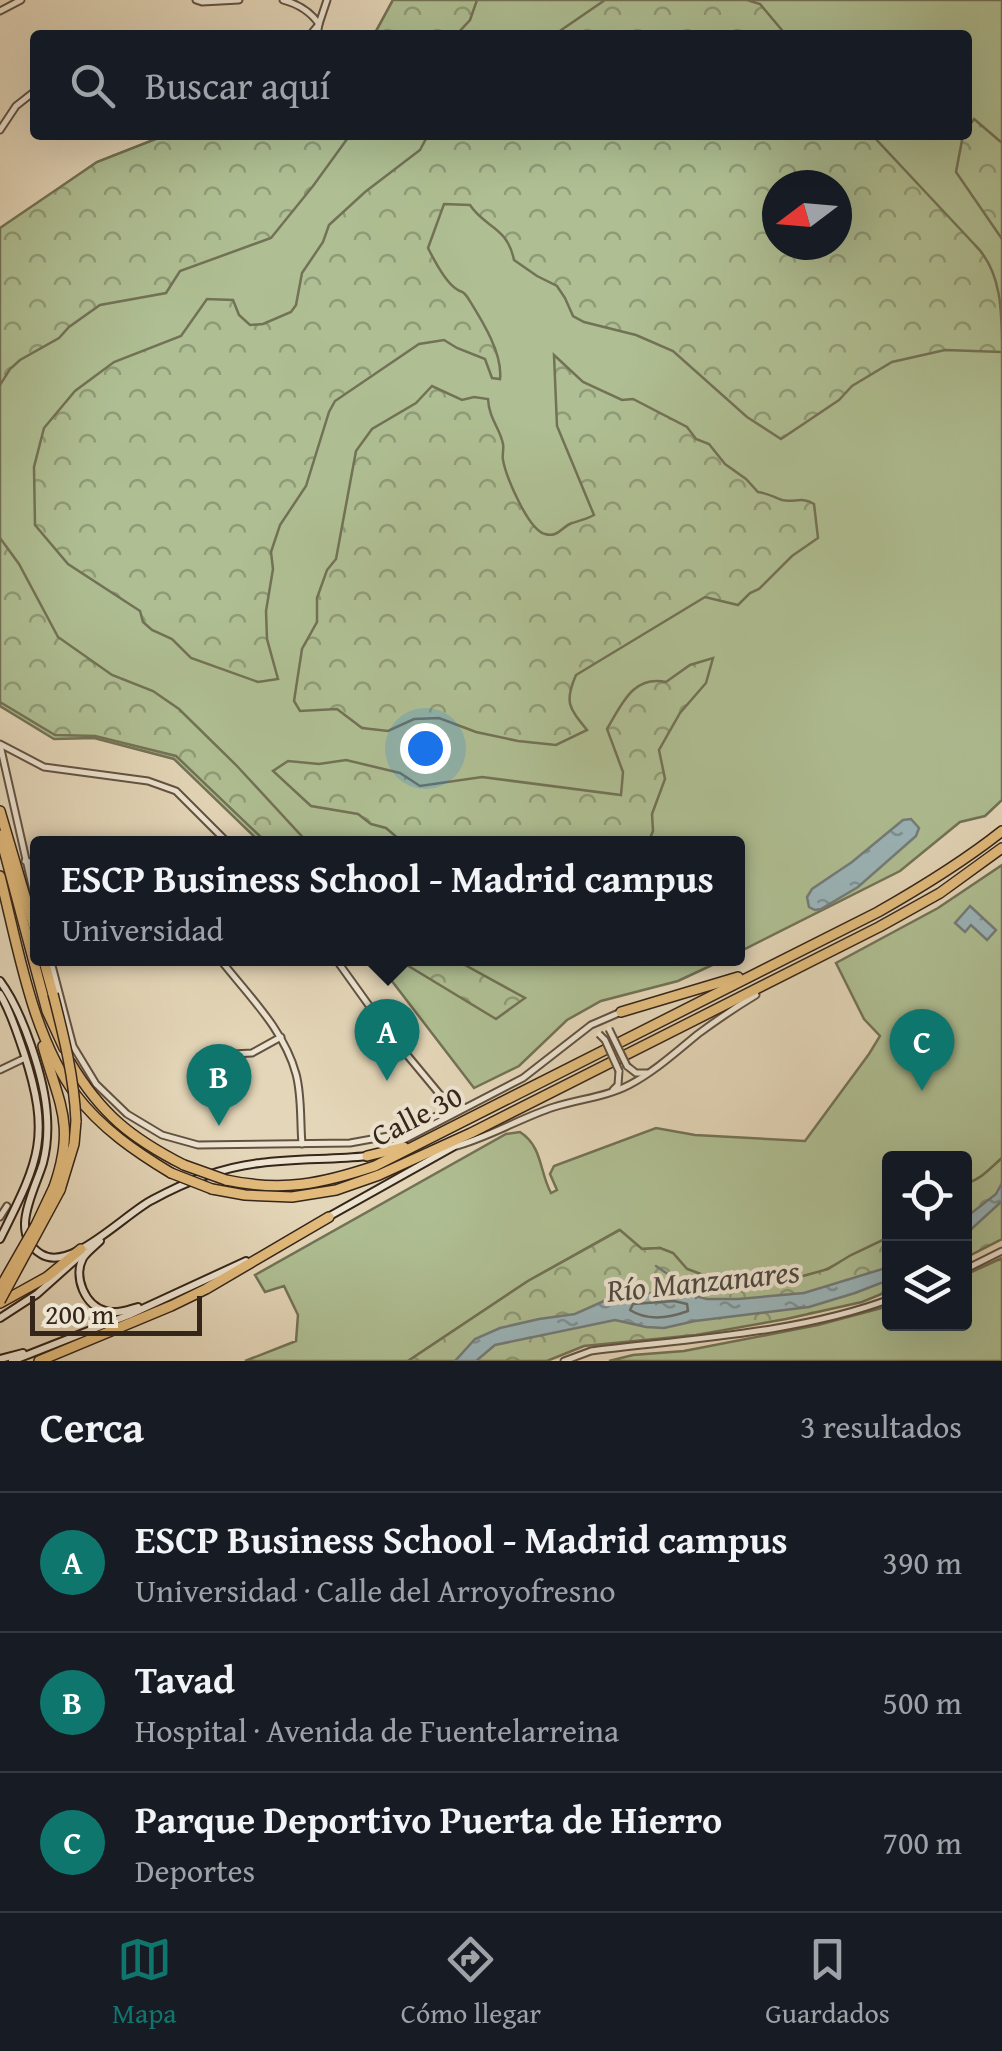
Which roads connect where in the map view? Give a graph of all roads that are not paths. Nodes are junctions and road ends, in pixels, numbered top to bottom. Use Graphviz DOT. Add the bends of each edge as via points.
graph roads {
  1 [pos="20,0"];
  2 [pos="196,0"];
  3 [pos="239,0"];
  4 [pos="283,0"];
  5 [pos="328,0"];
  6 [pos="0,11"];
  7 [pos="319,24"];
  8 [pos="314,30"];
  9 [pos="318,30"];
  10 [pos="30,95"];
  11 [pos="0,130"];
  12 [pos="0,745"];
  13 [pos="8,750"];
  14 [pos="4,760"];
  15 [pos="0,811"];
  16 [pos="1002,831"];
  17 [pos="0,835"];
  18 [pos="221,836"];
  19 [pos="1002,848"];
  20 [pos="25,861"];
  21 [pos="30,862"];
  22 [pos="0,876"];
  23 [pos="30,881"];
  24 [pos="30,912"];
  25 [pos="30,947"];
  26 [pos="805,950"];
  27 [pos="35,966"];
  28 [pos="48,966"];
  29 [pos="48,966"];
  30 [pos="225,966"];
  31 [pos="341,966"];
  32 [pos="775,980"];
  33 [pos="0,981"];
  34 [pos="0,994"];
  35 [pos="756,995"];
  36 [pos="620,1012"];
  37 [pos="40,1028"];
  38 [pos="281,1037"];
  39 [pos="572,1037"];
  40 [pos="214,1055"];
  41 [pos="25,1058"];
  42 [pos="0,1070"];
  43 [pos="650,1072"];
  44 [pos="606,1094"];
  45 [pos="464,1108"];
  46 [pos="448,1110"];
  47 [pos="431,1119"];
  48 [pos="471,1133"];
  49 [pos="401,1142"];
  50 [pos="302,1144"];
  51 [pos="416,1144"];
  52 [pos="453,1147"];
  53 [pos="367,1156"];
  54 [pos="57,1188"];
  55 [pos="7,1206"];
  56 [pos="0,1217"];
  57 [pos="329,1217"];
  58 [pos="115,1226"];
  59 [pos="1,1237"];
  60 [pos="86,1246"];
  61 [pos="1002,1252"];
  62 [pos="972,1266"];
  63 [pos="0,1288"];
  64 [pos="162,1300"];
  65 [pos="882,1301"];
  66 [pos="0,1302"];
  67 [pos="0,1318"];
  68 [pos="96,1329"];
  69 [pos="0,1358"];
  70 [pos="12,1361"];
  71 [pos="40,1361"];
  72 [pos="564,1361"];
  1 -- 6 [label="street"];
  2 -- 3 [label="street"];
  4 -- 7 [label="street"];
  5 -- 7 [label="street"];
  7 -- 8 [label="street"];
  7 -- 9 [label="street"];
  10 -- 11 [label="street"];
  12 -- 13 [label="street"];
  12 -- 14 [label="street"];
  13 -- 14 [label="street"];
  13 -- 18 [label="street" via="44,767 148,780 176,790"];
  14 -- 20 [label="street"];
  15 -- 24 [label="highway"];
  16 -- 26 [label="highway, Calle 30" via="934,880"];
  17 -- 25 [label="highway, Calle 30, bridge"];
  19 -- 32 [label="highway, Calle 30" via="940,893"];
  20 -- 21 [label="street"];
  20 -- 23 [label="street"];
  22 -- 37 [label="highway, Calle 30"];
  26 -- 36 [label="highway"];
  26 -- 51 [label="highway, Calle 30"];
  27 -- 51 [label="highway, Calle 30, bridge" via="47,1011 84,1086 110,1117 184,1165 268,1187 311,1185 376,1166"];
  28 -- 54 [label="highway, bridge" via="76,1121"];
  29 -- 50 [label="street" via="72,1046 96,1084 127,1114 162,1136 198,1145"];
  30 -- 38 [label="street"];
  31 -- 46 [label="street"];
  32 -- 35 [label="highway"];
  32 -- 48 [label="highway, Calle 30"];
  33 -- 60 [label="street" via="20,1020 47,1114 45,1151 25,1228 33,1248 51,1258"];
  34 -- 41 [label="street"];
  35 -- 43 [label="street"];
  36 -- 39 [label="street"];
  36 -- 43 [label="street, bridge" via="609,1029 627,1066"];
  37 -- 48 [label="highway, Calle 30, bridge" via="76,1095 105,1127 172,1173 212,1188 313,1195 379,1175"];
  37 -- 54 [label="highway" via="64,1116"];
  38 -- 40 [label="street" via="252,1053"];
  38 -- 50 [label="street" via="298,1078"];
  39 -- 44 [label="street, bridge" via="588,1031 605,1040 619,1070 618,1085"];
  39 -- 45 [label="street" via="523,1078"];
  41 -- 42 [label="street"];
  41 -- 59 [label="street" via="38,1103 38,1142 30,1179"];
  43 -- 44 [label="street"];
  44 -- 52 [label="street"];
  45 -- 46 [label="street"];
  45 -- 49 [label="street"];
  46 -- 47 [label="street"];
  47 -- 49 [label="street"];
  47 -- 50 [label="street" via="368,1141"];
  48 -- 52 [label="highway"];
  49 -- 53 [label="street"];
  51 -- 53 [label="highway"];
  52 -- 57 [label="street"];
  53 -- 58 [label="street" via="218,1172 151,1200"];
  54 -- 63 [label="highway, bridge"];
  54 -- 66 [label="highway, bridge"];
  55 -- 56 [label="street"];
  57 -- 64 [label="street"];
  57 -- 71 [label="highway" via="206,1289"];
  58 -- 60 [label="street"];
  58 -- 64 [label="street" via="80,1270 90,1302 109,1312"];
  60 -- 66 [label="highway"];
  60 -- 67 [label="street" via="37,1294"];
  61 -- 62 [label="street"];
  64 -- 68 [label="street"];
  65 -- 72 [label="street" via="789,1325"];
  68 -- 69 [label="street"];
  68 -- 70 [label="street"];
}
